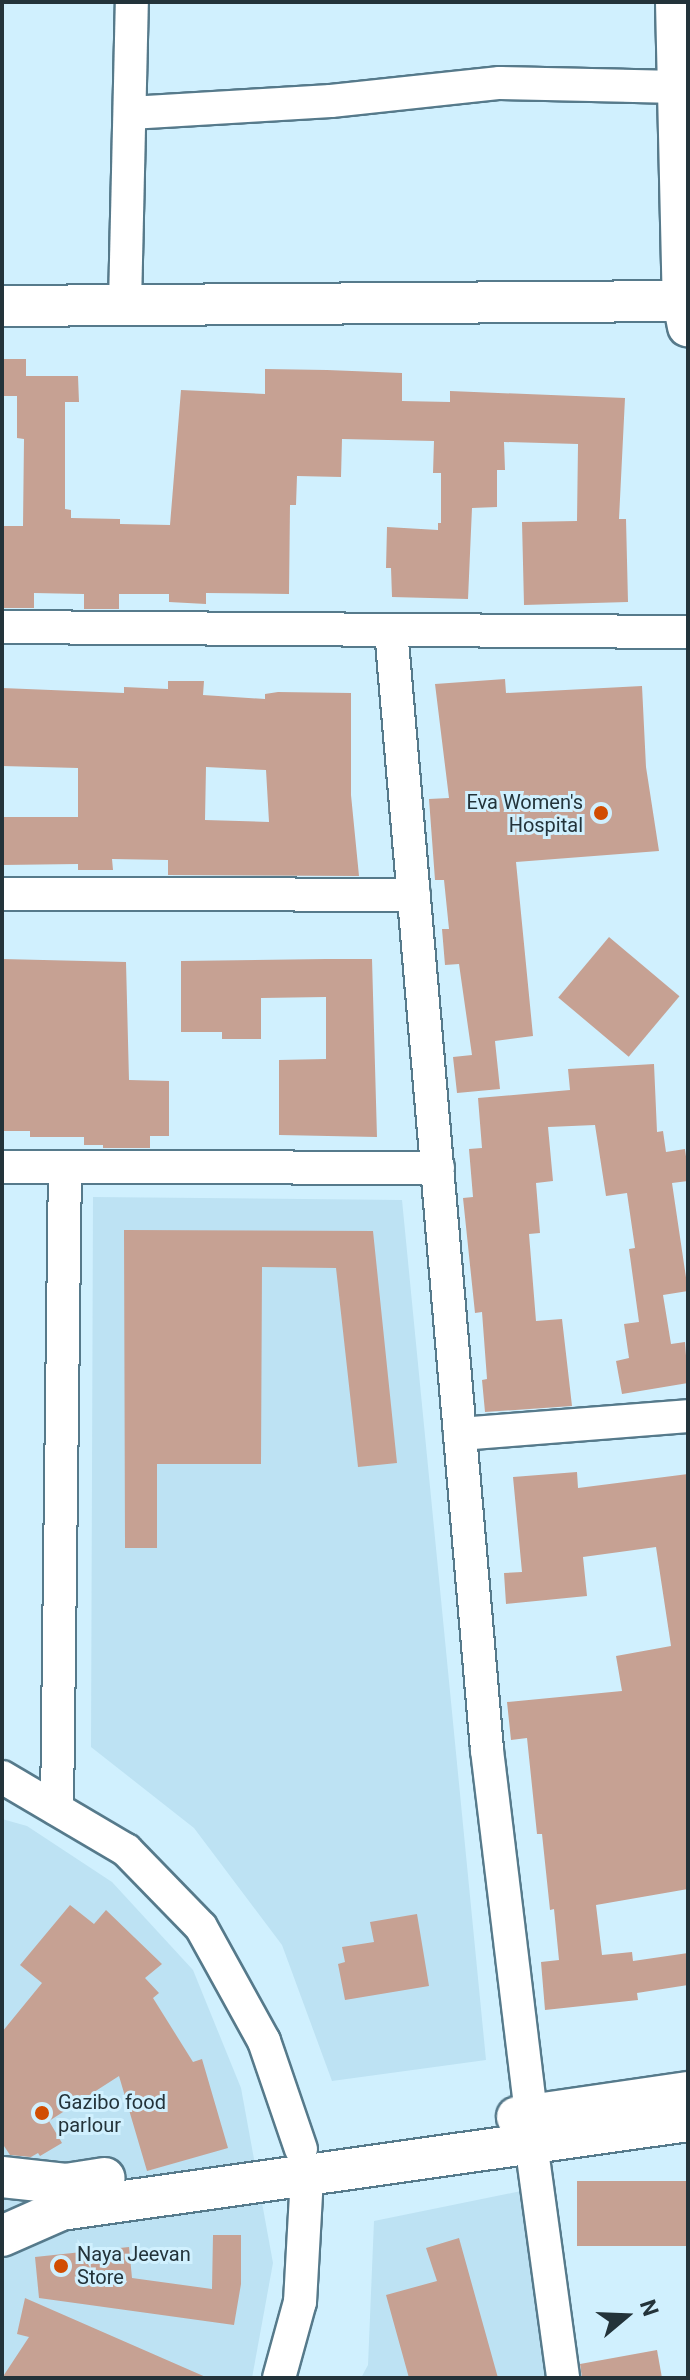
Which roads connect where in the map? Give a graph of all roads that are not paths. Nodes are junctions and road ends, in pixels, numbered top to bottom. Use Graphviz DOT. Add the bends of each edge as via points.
graph roads {
  1 [pos="132,2"];
  2 [pos="676,2"];
  3 [pos="678,87"];
  4 [pos="130,113"];
  5 [pos="125,304"];
  6 [pos="2,306"];
  7 [pos="686,310"];
  8 [pos="2,627"];
  9 [pos="391,630"];
  10 [pos="688,632"];
  11 [pos="2,894"];
  12 [pos="414,895"];
  13 [pos="2,1167"];
  14 [pos="65,1167"];
  15 [pos="438,1168"];
  16 [pos="688,1416"];
  17 [pos="460,1434"];
  18 [pos="2,1777"];
  19 [pos="57,1809"];
  20 [pos="688,2092"];
  21 [pos="688,2121"];
  22 [pos="531,2129"];
  23 [pos="304,2162"];
  24 [pos="2,2177"];
  25 [pos="2,2236"];
  26 [pos="279,2378"];
  27 [pos="563,2378"];
  1 -- 4 [label="street"];
  2 -- 3 [label="street"];
  3 -- 4 [label="street" via="500,83 331,101"];
  3 -- 7 [label="street"];
  4 -- 5 [label="street"];
  5 -- 6 [label="street"];
  5 -- 7 [label="street"];
  8 -- 9 [label="street"];
  9 -- 10 [label="street"];
  9 -- 12 [label="street"];
  11 -- 12 [label="street"];
  12 -- 15 [label="street"];
  13 -- 14 [label="street"];
  14 -- 15 [label="street"];
  14 -- 19 [label="street"];
  15 -- 17 [label="street"];
  16 -- 17 [label="street"];
  17 -- 22 [label="street" via="487,1750"];
  18 -- 19 [label="street"];
  19 -- 23 [label="street" via="126,1850 201,1927 264,2041"];
  20 -- 22 [label="street"];
  21 -- 22 [label="street"];
  22 -- 23 [label="street"];
  22 -- 27 [label="street"];
  23 -- 24 [label="street" via="66,2184"];
  23 -- 25 [label="street" via="61,2210"];
  23 -- 26 [label="street" via="300,2302"];
}
